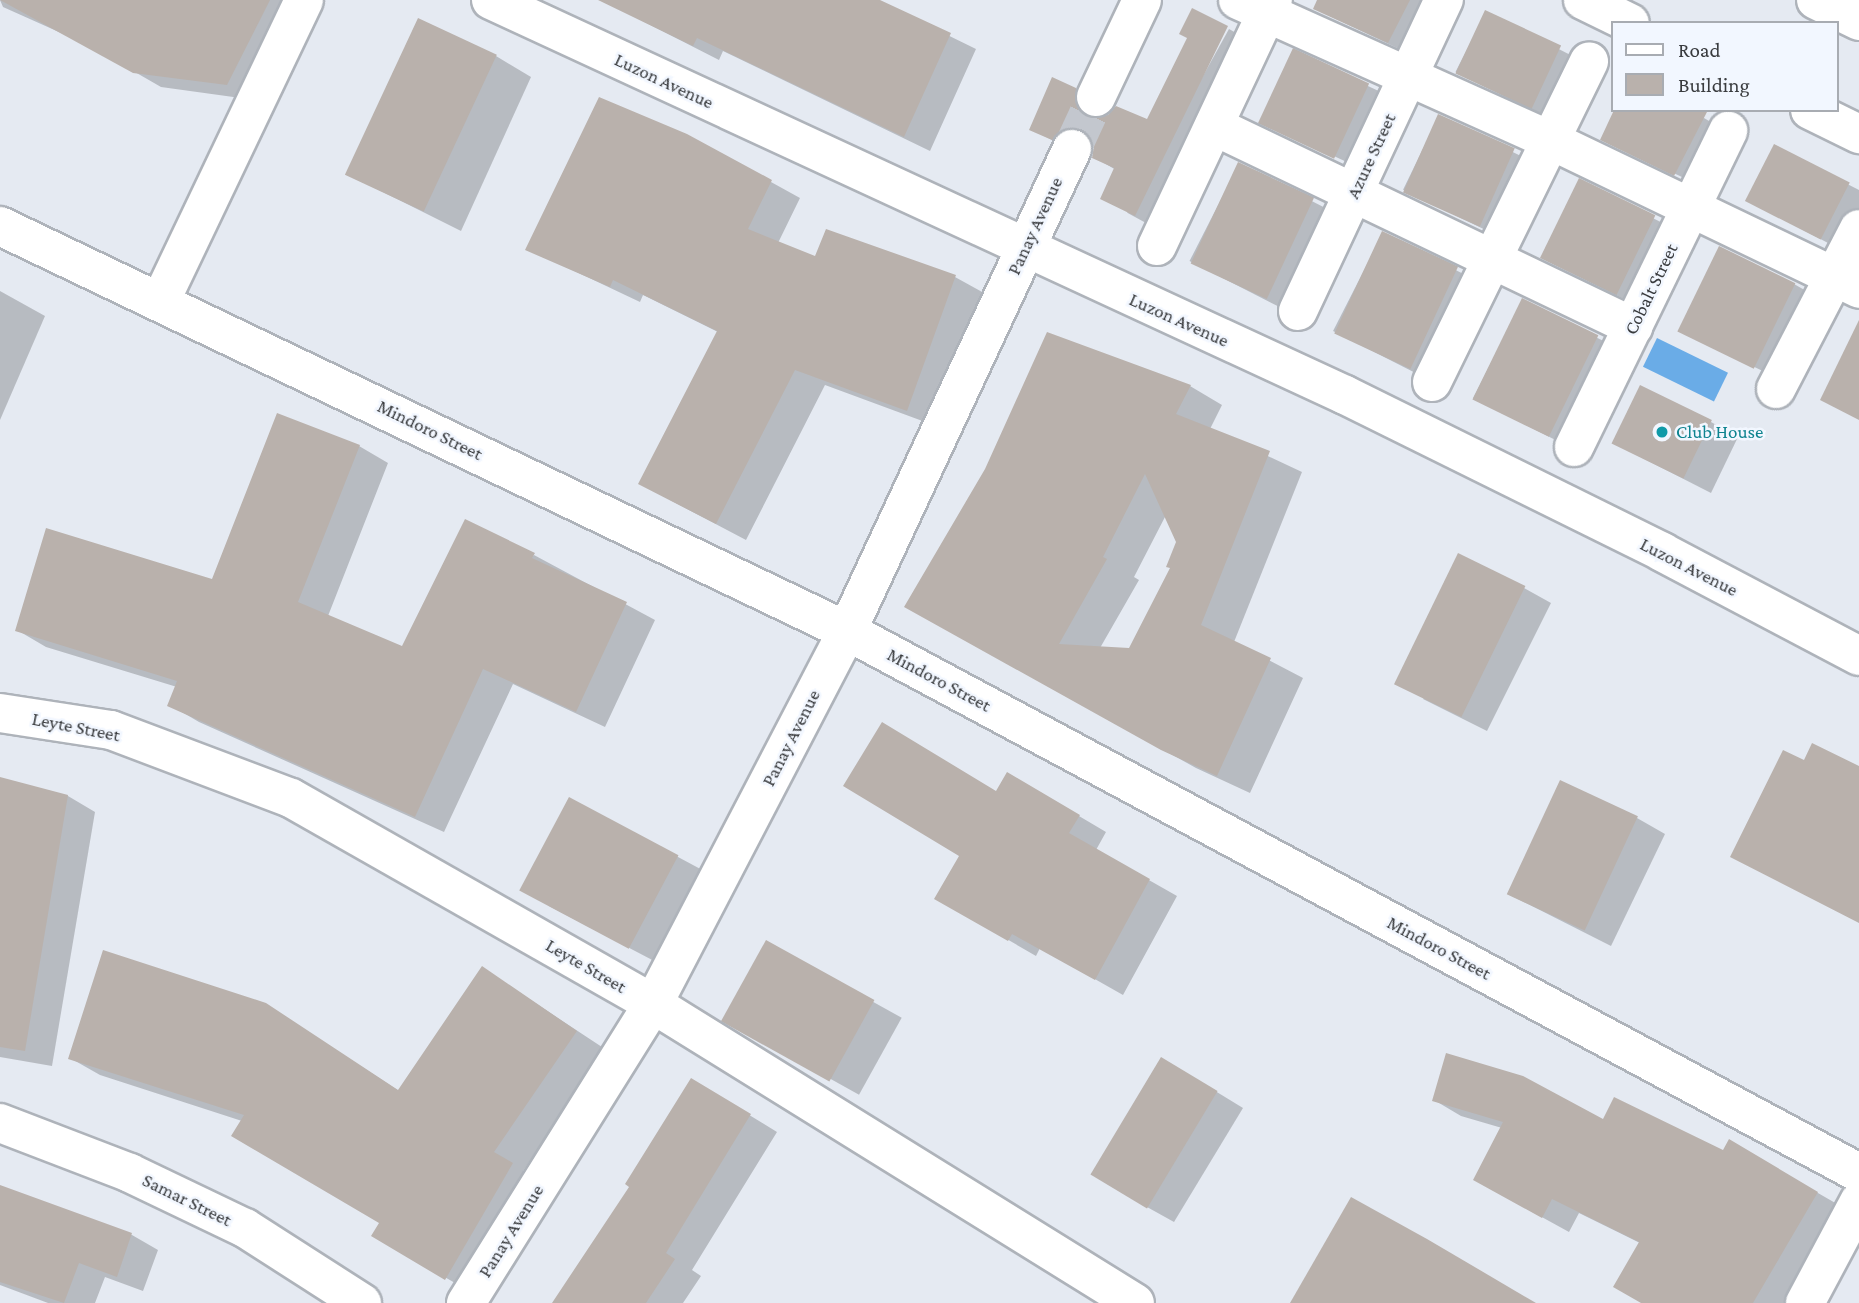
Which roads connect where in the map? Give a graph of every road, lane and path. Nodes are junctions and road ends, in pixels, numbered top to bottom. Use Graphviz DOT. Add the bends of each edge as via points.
graph roads {
  1 [pos="304,0"];
  2 [pos="491,0"];
  3 [pos="1142,0"];
  4 [pos="1444,0"];
  5 [pos="1583,0"];
  6 [pos="1816,0"];
  7 [pos="1259,4"];
  8 [pos="1626,21"];
  9 [pos="1859,21"];
  10 [pos="1588,61"];
  11 [pos="1409,75"];
  12 [pos="1096,97"];
  13 [pos="1814,112"];
  14 [pos="1214,126"];
  15 [pos="1728,131"];
  16 [pos="1859,134"];
  17 [pos="1550,140"];
  18 [pos="1072,149"];
  19 [pos="1354,191"];
  20 [pos="1691,208"];
  21 [pos="0,226"];
  22 [pos="1859,229"];
  23 [pos="1157,246"];
  24 [pos="1024,250"];
  25 [pos="1492,259"];
  26 [pos="1847,282"];
  27 [pos="161,300"];
  28 [pos="1297,311"];
  29 [pos="1633,327"];
  30 [pos="1432,382"];
  31 [pos="1776,388"];
  32 [pos="1574,447"];
  33 [pos="847,631"];
  34 [pos="1859,656"];
  35 [pos="0,713"];
  36 [pos="653,1004"];
  37 [pos="0,1123"];
  38 [pos="1859,1173"];
  39 [pos="1859,1202"];
  40 [pos="362,1303"];
  41 [pos="466,1303"];
  42 [pos="1135,1303"];
  43 [pos="1805,1303"];
  1 -- 27 [label="street"];
  2 -- 24 [label="street, Luzon Avenue"];
  3 -- 12 [label="street"];
  4 -- 11 [label="street, Azure Street"];
  5 -- 8 [label="street"];
  6 -- 9 [label="street"];
  7 -- 11 [label="street"];
  7 -- 14 [label="street"];
  10 -- 17 [label="street"];
  11 -- 17 [label="street"];
  11 -- 19 [label="street, Azure Street"];
  13 -- 16 [label="street"];
  14 -- 19 [label="street"];
  14 -- 23 [label="street"];
  15 -- 20 [label="street, Cobalt Street"];
  17 -- 20 [label="street"];
  17 -- 25 [label="street"];
  18 -- 24 [label="street, Panay Avenue"];
  19 -- 25 [label="street"];
  19 -- 28 [label="street, Azure Street"];
  20 -- 26 [label="street"];
  20 -- 29 [label="street, Cobalt Street"];
  21 -- 27 [label="street, Mindoro Street"];
  22 -- 26 [label="street"];
  24 -- 33 [label="street, Panay Avenue"];
  24 -- 34 [label="street, Luzon Avenue" via="1357,401 1662,552"];
  25 -- 29 [label="street"];
  25 -- 30 [label="street"];
  26 -- 31 [label="street"];
  27 -- 33 [label="street, Mindoro Street"];
  29 -- 32 [label="street, Cobalt Street"];
  33 -- 36 [label="street, Panay Avenue"];
  33 -- 38 [label="street, Mindoro Street"];
  35 -- 36 [label="street, Leyte Street" via="111,730 291,798"];
  36 -- 41 [label="street, Panay Avenue"];
  36 -- 42 [label="street, Leyte Street"];
  37 -- 40 [label="street, Samar Street" via="131,1173 246,1228"];
  39 -- 43 [label="street"];
}
